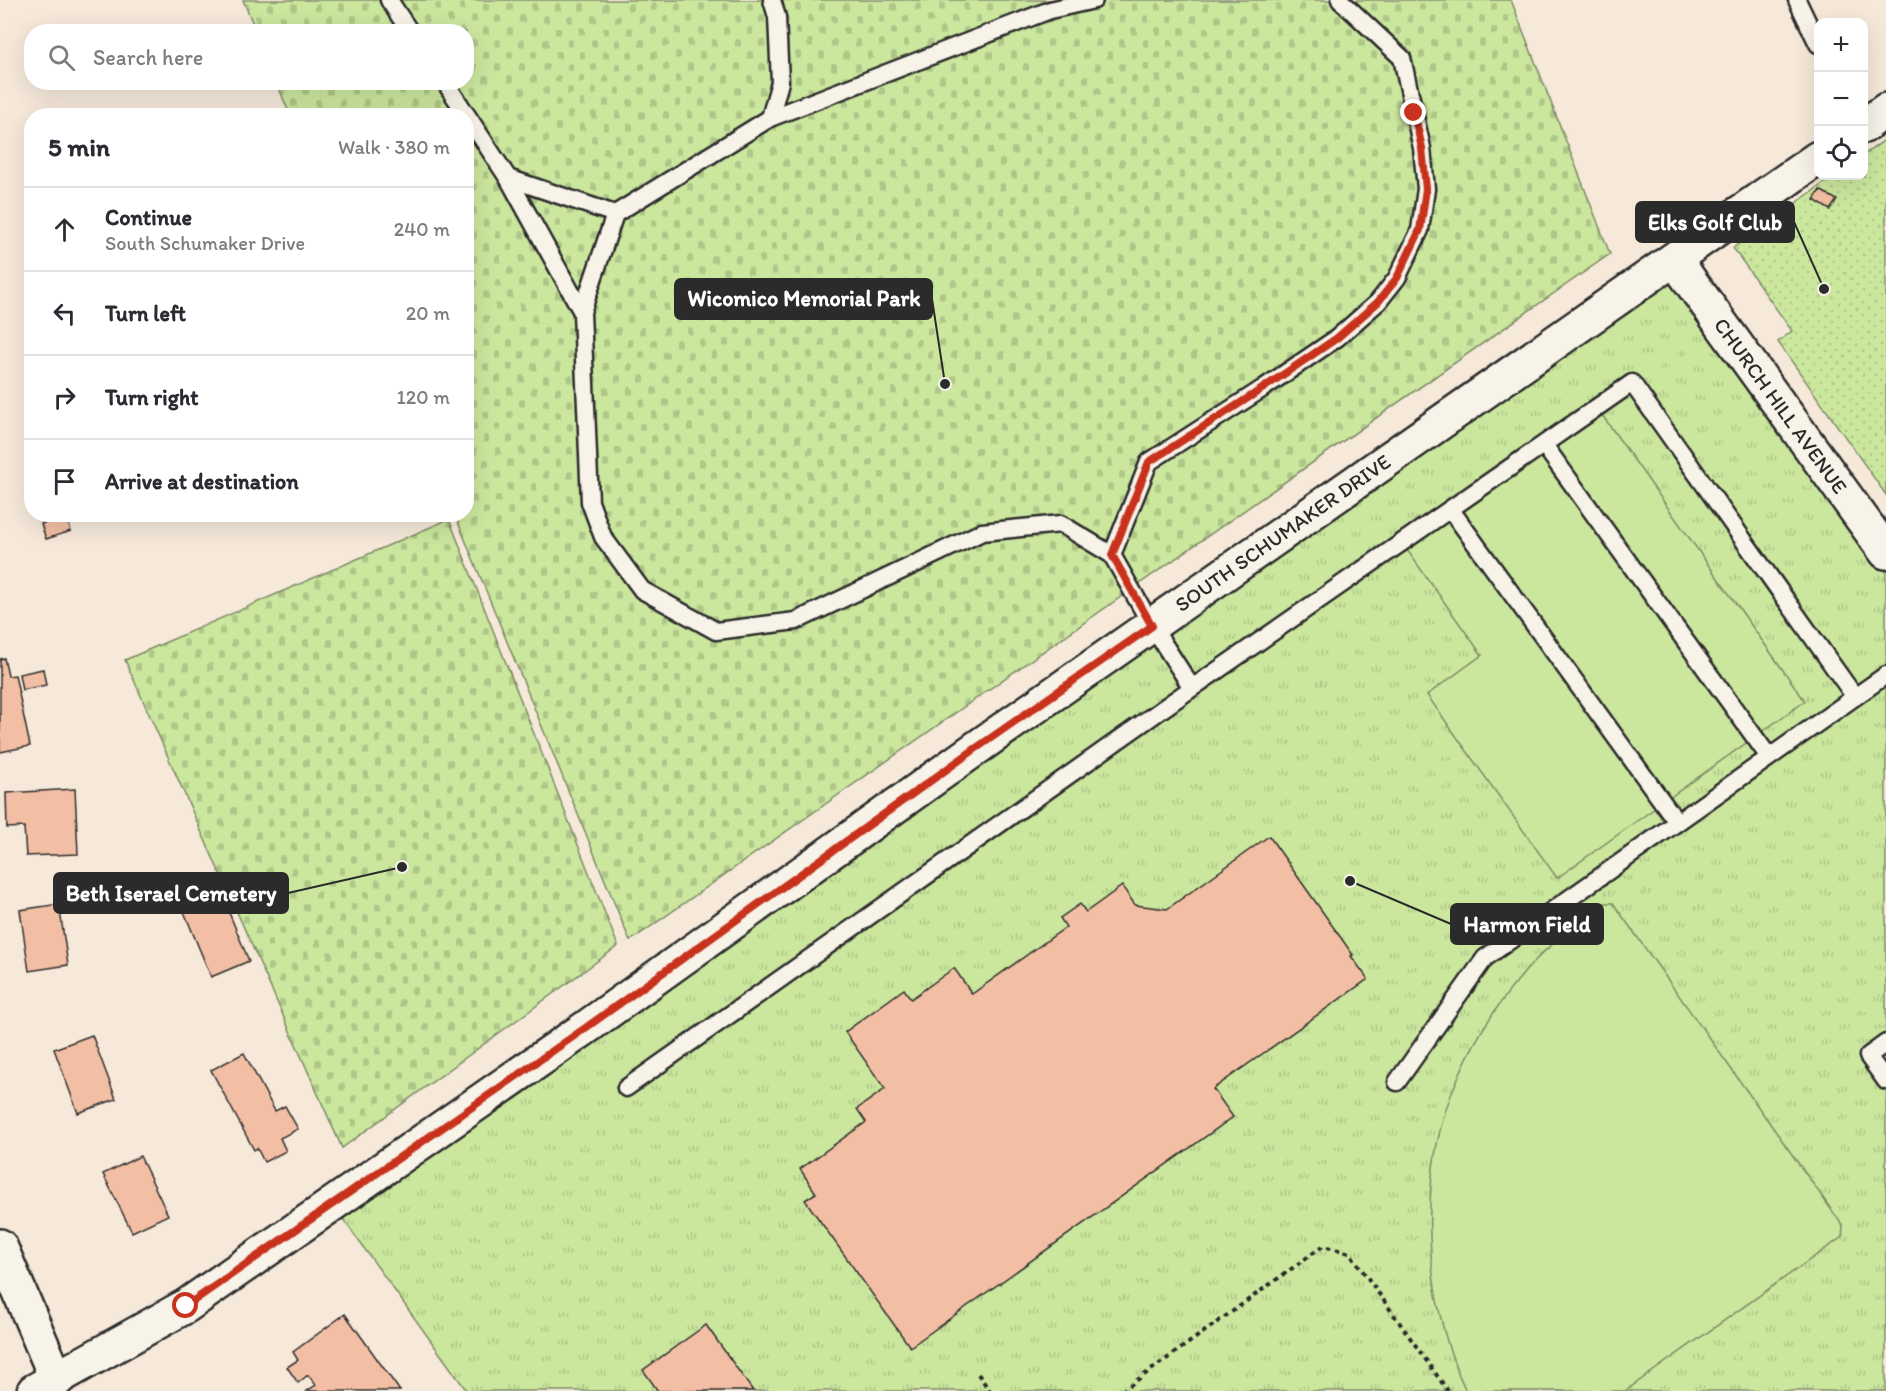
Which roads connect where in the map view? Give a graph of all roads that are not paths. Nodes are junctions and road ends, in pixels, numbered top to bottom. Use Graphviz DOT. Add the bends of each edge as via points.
graph roads {
  1 [pos="389,0"];
  2 [pos="772,0"];
  3 [pos="1094,0"];
  4 [pos="1340,0"];
  5 [pos="1797,0"];
  6 [pos="1044,5"];
  7 [pos="406,24"];
  8 [pos="1814,36"];
  9 [pos="450,90"];
  10 [pos="462,108"];
  11 [pos="1886,110"];
  12 [pos="770,118"];
  13 [pos="1868,123"];
  14 [pos="474,126"];
  15 [pos="1814,161"];
  16 [pos="508,178"];
  17 [pos="615,214"];
  18 [pos="1675,260"];
  19 [pos="582,312"];
  20 [pos="1544,445"];
  21 [pos="1451,510"];
  22 [pos="1886,552"];
  23 [pos="1112,555"];
  24 [pos="1152,626"];
  25 [pos="1886,675"];
  26 [pos="1192,688"];
  27 [pos="1855,697"];
  28 [pos="1768,757"];
  29 [pos="1677,822"];
  30 [pos="1886,1043"];
  31 [pos="1886,1081"];
  32 [pos="1397,1082"];
  33 [pos="627,1088"];
  34 [pos="0,1246"];
  35 [pos="46,1385"];
  1 -- 7 [label="lane"];
  2 -- 12 [label="lane" via="777,17 780,82"];
  3 -- 6 [label="lane"];
  4 -- 23 [label="lane" via="1402,58 1423,158 1426,189 1420,230 1397,278 1378,302 1337,338 1149,462"];
  5 -- 8 [label="lane"];
  6 -- 12 [label="lane"];
  9 -- 10 [label="lane"];
  11 -- 13 [label="street"];
  12 -- 17 [label="lane"];
  14 -- 16 [label="lane"];
  15 -- 18 [label="street, SOUTH SCHUMAKER DRIVE"];
  16 -- 17 [label="lane"];
  16 -- 19 [label="lane"];
  17 -- 19 [label="lane"];
  18 -- 22 [label="street, CHURCH HILL AVENUE"];
  18 -- 24 [label="street, SOUTH SCHUMAKER DRIVE"];
  19 -- 23 [label="lane" via="590,502 603,537 642,590 717,631 796,621 982,532 1061,524"];
  20 -- 21 [label="lane"];
  20 -- 27 [label="lane" via="1632,383"];
  20 -- 28 [label="lane"];
  21 -- 26 [label="lane"];
  21 -- 29 [label="lane"];
  23 -- 24 [label="lane"];
  24 -- 26 [label="lane"];
  24 -- 35 [label="street, SOUTH SCHUMAKER DRIVE" via="186,1306"];
  25 -- 27 [label="lane"];
  26 -- 33 [label="lane"];
  27 -- 28 [label="lane"];
  28 -- 29 [label="lane"];
  29 -- 32 [label="lane" via="1485,958"];
  30 -- 31 [label="lane" via="1868,1056"];
  34 -- 35 [label="street"];
}
